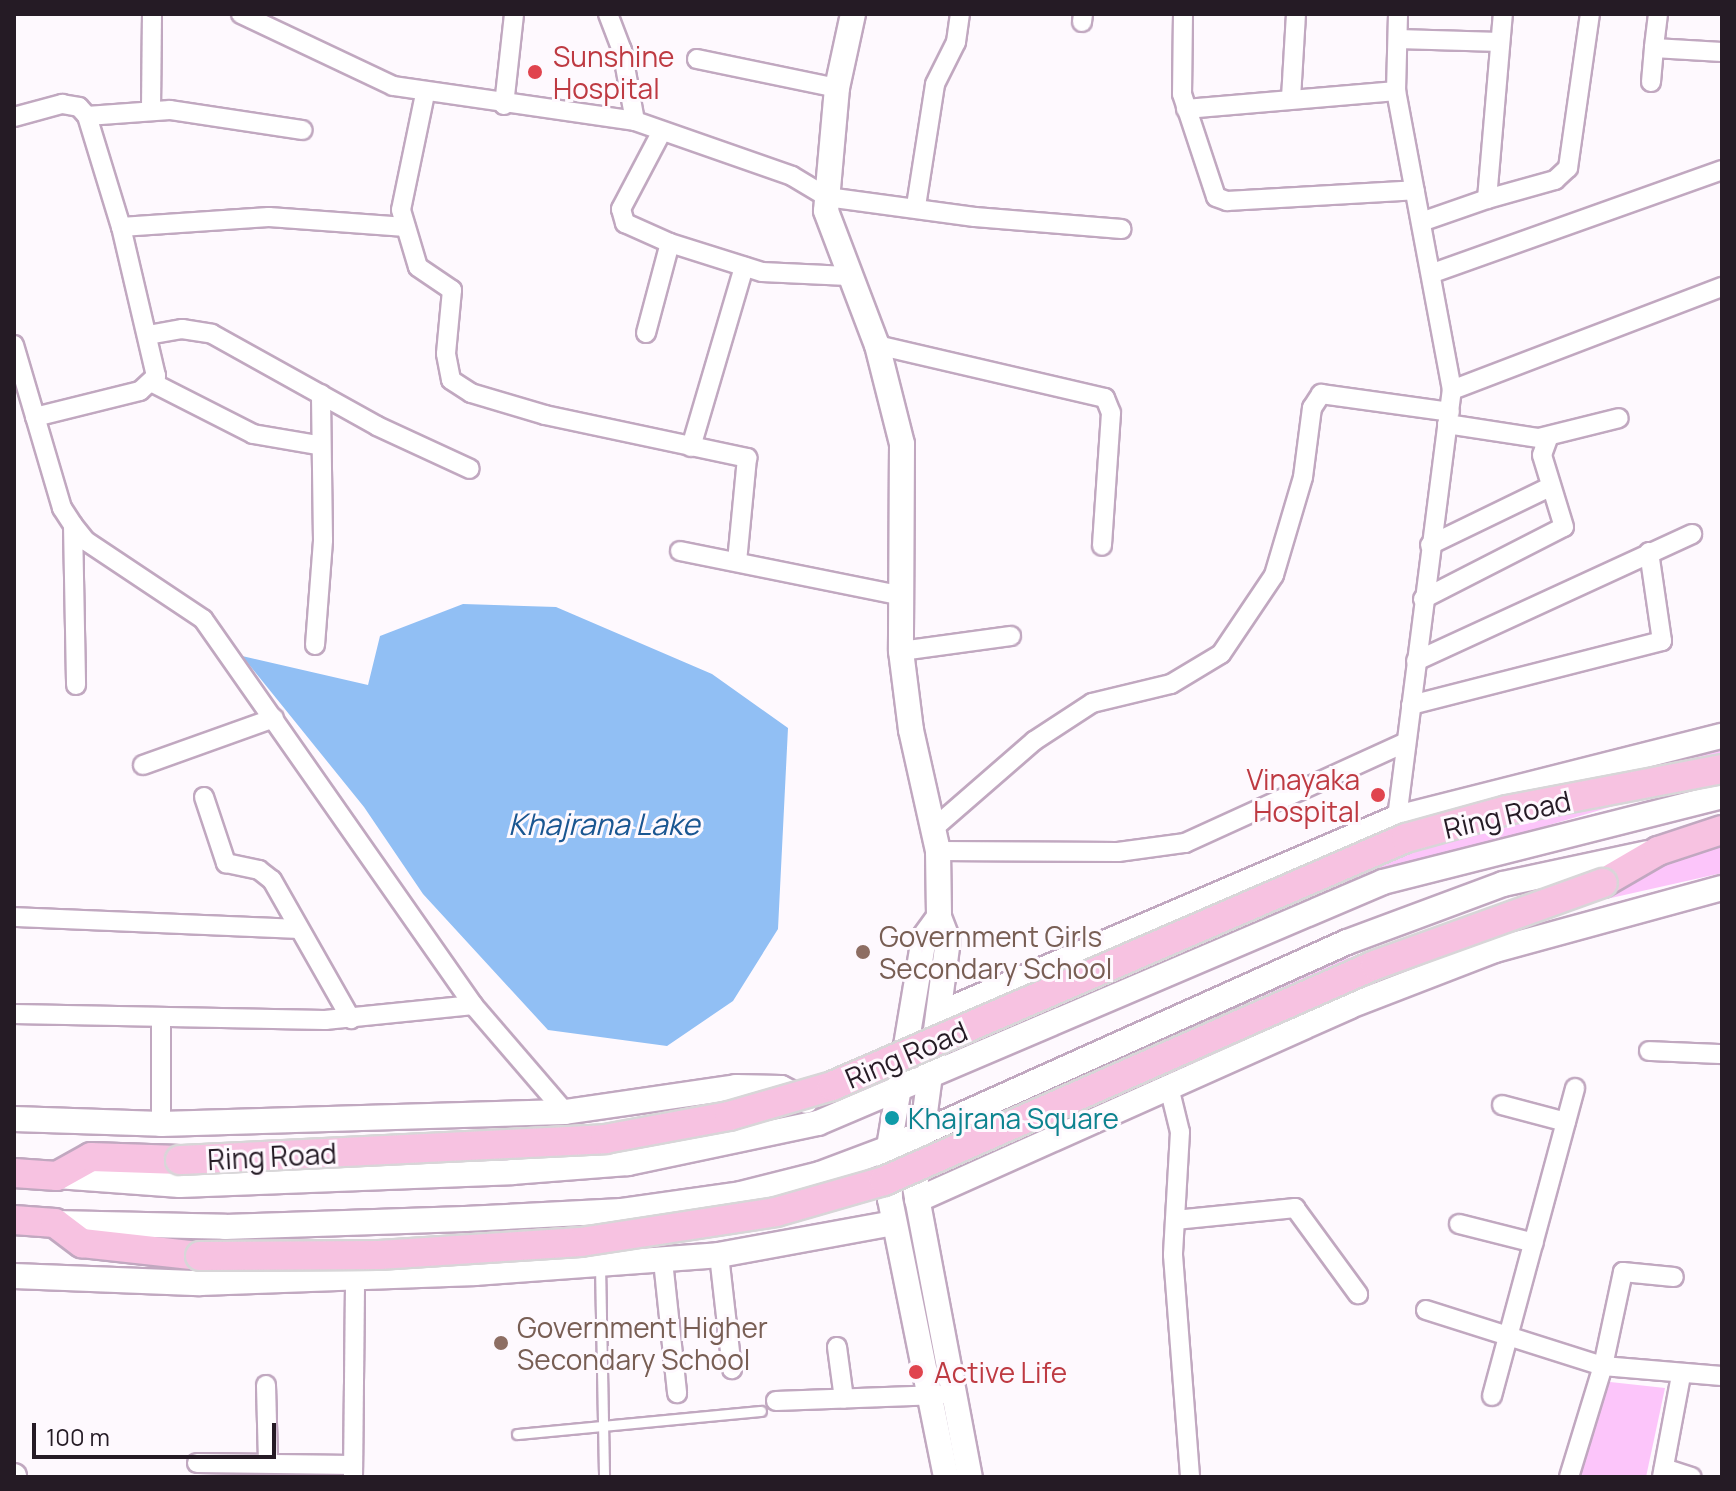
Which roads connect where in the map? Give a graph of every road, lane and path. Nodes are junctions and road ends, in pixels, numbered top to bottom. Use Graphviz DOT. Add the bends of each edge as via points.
graph roads {
  1 [pos="152,14"];
  2 [pos="241,14"];
  3 [pos="514,14"];
  4 [pos="608,14"];
  5 [pos="853,14"];
  6 [pos="960,14"];
  7 [pos="1183,14"];
  8 [pos="1296,14"];
  9 [pos="1398,14"];
  10 [pos="1503,14"];
  11 [pos="1590,14"];
  12 [pos="1658,14"];
  13 [pos="1398,39"];
  14 [pos="1500,42"];
  15 [pos="1654,48"];
  16 [pos="1722,52"];
  17 [pos="697,59"];
  18 [pos="1651,82"];
  19 [pos="837,88"];
  20 [pos="1396,91"];
  21 [pos="425,94"];
  22 [pos="1291,98"];
  23 [pos="504,105"];
  24 [pos="151,109"];
  25 [pos="1186,109"];
  26 [pos="87,116"];
  27 [pos="14,117"];
  28 [pos="635,121"];
  29 [pos="303,130"];
  30 [pos="661,133"];
  31 [pos="1722,170"];
  32 [pos="1415,190"];
  33 [pos="827,197"];
  34 [pos="1487,199"];
  35 [pos="916,206"];
  36 [pos="1421,222"];
  37 [pos="121,227"];
  38 [pos="406,227"];
  39 [pos="1122,229"];
  40 [pos="670,243"];
  41 [pos="744,267"];
  42 [pos="1433,273"];
  43 [pos="848,276"];
  44 [pos="1722,287"];
  45 [pos="646,333"];
  46 [pos="148,335"];
  47 [pos="14,345"];
  48 [pos="877,345"];
  49 [pos="153,383"];
  50 [pos="1452,390"];
  51 [pos="321,394"];
  52 [pos="27,411"];
  53 [pos="1449,418"];
  54 [pos="1619,418"];
  55 [pos="1549,436"];
  56 [pos="318,445"];
  57 [pos="691,447"];
  58 [pos="470,469"];
  59 [pos="1544,490"];
  60 [pos="73,525"];
  61 [pos="1692,534"];
  62 [pos="1430,545"];
  63 [pos="1102,546"];
  64 [pos="680,551"];
  65 [pos="1649,552"];
  66 [pos="737,561"];
  67 [pos="899,595"];
  68 [pos="1423,599"];
  69 [pos="1011,636"];
  70 [pos="315,645"];
  71 [pos="901,651"];
  72 [pos="1416,661"];
  73 [pos="76,685"];
  74 [pos="1411,705"];
  75 [pos="274,718"];
  76 [pos="1722,736"];
  77 [pos="1404,743"];
  78 [pos="143,765"];
  79 [pos="1722,769"];
  80 [pos="1495,794"];
  81 [pos="1722,796"];
  82 [pos="204,797"];
  83 [pos="1397,818"];
  84 [pos="1722,830"];
  85 [pos="1575,832"];
  86 [pos="936,840"];
  87 [pos="1658,851"];
  88 [pos="1722,888"];
  89 [pos="14,917"];
  90 [pos="939,917"];
  91 [pos="297,929"];
  92 [pos="473,1005"];
  93 [pos="14,1014"];
  94 [pos="939,1014"];
  95 [pos="351,1019"];
  96 [pos="161,1020"];
  97 [pos="1649,1051"];
  98 [pos="1722,1054"];
  99 [pos="931,1077"];
  100 [pos="1169,1087"];
  101 [pos="1575,1088"];
  102 [pos="898,1093"];
  103 [pos="1502,1105"];
  104 [pos="565,1112"];
  105 [pos="14,1119"];
  106 [pos="1566,1122"];
  107 [pos="818,1123"];
  108 [pos="161,1124"];
  109 [pos="918,1135"];
  110 [pos="889,1148"];
  111 [pos="14,1173"];
  112 [pos="57,1176"];
  113 [pos="917,1200"];
  114 [pos="14,1220"];
  115 [pos="1175,1220"];
  116 [pos="55,1223"];
  117 [pos="894,1223"];
  118 [pos="1459,1224"];
  119 [pos="1534,1243"];
  120 [pos="719,1255"];
  121 [pos="663,1261"];
  122 [pos="600,1265"];
  123 [pos="14,1276"];
  124 [pos="1674,1277"];
  125 [pos="355,1279"];
  126 [pos="1358,1294"];
  127 [pos="1426,1310"];
  128 [pos="1510,1334"];
  129 [pos="837,1347"];
  130 [pos="1603,1366"];
  131 [pos="732,1369"];
  132 [pos="1681,1375"];
  133 [pos="1722,1376"];
  134 [pos="266,1385"];
  135 [pos="677,1393"];
  136 [pos="940,1395"];
  137 [pos="1492,1396"];
  138 [pos="844,1399"];
  139 [pos="768,1406"];
  140 [pos="605,1427"];
  141 [pos="517,1434"];
  142 [pos="197,1463"];
  143 [pos="268,1463"];
  144 [pos="353,1471"];
  145 [pos="957,1472"];
  146 [pos="1663,1472"];
  147 [pos="604,1477"];
  148 [pos="1190,1477"];
  149 [pos="1569,1477"];
  150 [pos="1692,1477"];
  1 -- 24 [label="street"];
  2 -- 21 [label="street" via="340,64"];
  3 -- 23 [label="street"];
  4 -- 28 [label="street" via="622,50"];
  5 -- 19 [label="main road"];
  6 -- 35 [label="street" via="956,42 935,84"];
  7 -- 25 [label="street"];
  8 -- 22 [label="street"];
  9 -- 13 [label="street"];
  10 -- 14 [label="street"];
  11 -- 34 [label="street" via="1568,168 1555,180"];
  12 -- 15 [label="street"];
  13 -- 14 [label="street"];
  13 -- 20 [label="street"];
  14 -- 34 [label="street"];
  15 -- 16 [label="street"];
  15 -- 18 [label="street"];
  17 -- 19 [label="street"];
  19 -- 33 [label="main road"];
  20 -- 22 [label="street"];
  20 -- 32 [label="street"];
  21 -- 23 [label="street"];
  21 -- 38 [label="street" via="401,197"];
  22 -- 25 [label="street"];
  23 -- 28 [label="street"];
  24 -- 26 [label="street"];
  24 -- 29 [label="street" via="247,117"];
  25 -- 32 [label="street" via="1216,197 1227,201"];
  26 -- 27 [label="street" via="79,107 62,104"];
  26 -- 37 [label="street"];
  28 -- 30 [label="street"];
  30 -- 33 [label="street" via="792,176"];
  30 -- 40 [label="street" via="620,215 625,223"];
  31 -- 42 [label="street"];
  32 -- 36 [label="street"];
  33 -- 35 [label="street"];
  33 -- 43 [label="main road" via="826,211"];
  34 -- 36 [label="street"];
  35 -- 39 [label="street" via="975,217"];
  36 -- 42 [label="street"];
  37 -- 38 [label="street" via="269,217"];
  37 -- 46 [label="street"];
  38 -- 57 [label="street" via="421,271 452,290 446,354 451,380 459,387 545,415"];
  40 -- 41 [label="street"];
  40 -- 45 [label="street"];
  41 -- 43 [label="street"];
  41 -- 57 [label="street"];
  42 -- 50 [label="street"];
  43 -- 48 [label="main road"];
  44 -- 50 [label="street"];
  46 -- 49 [label="street"];
  46 -- 51 [label="street" via="182,329 212,334"];
  47 -- 52 [label="street"];
  48 -- 63 [label="street" via="1105,398 1111,413"];
  48 -- 67 [label="main road" via="902,444"];
  49 -- 52 [label="street" via="140,391"];
  49 -- 56 [label="street" via="253,434"];
  50 -- 53 [label="street"];
  51 -- 56 [label="street"];
  51 -- 58 [label="street"];
  52 -- 60 [label="street"];
  53 -- 55 [label="street"];
  53 -- 62 [label="street"];
  53 -- 86 [label="street" via="1319,396 1312,408 1303,477 1274,575 1221,654 1171,684 1092,703 1034,741"];
  54 -- 55 [label="street"];
  55 -- 68 [label="street" via="1542,455 1564,527"];
  56 -- 70 [label="street" via="323,540"];
  57 -- 66 [label="street" via="749,460"];
  59 -- 62 [label="street"];
  60 -- 73 [label="street"];
  60 -- 75 [label="street" via="86,541 203,619"];
  61 -- 65 [label="street"];
  62 -- 68 [label="street"];
  64 -- 66 [label="street"];
  65 -- 72 [label="street"];
  65 -- 74 [label="street" via="1662,641"];
  66 -- 67 [label="street"];
  67 -- 71 [label="main road"];
  68 -- 72 [label="street"];
  69 -- 71 [label="street"];
  71 -- 86 [label="main road" via="911,730"];
  72 -- 74 [label="street"];
  74 -- 77 [label="street"];
  75 -- 78 [label="street"];
  75 -- 92 [label="street"];
  76 -- 80 [label="main road"];
  77 -- 83 [label="street"];
  77 -- 86 [label="street" via="1185,843 1118,852"];
  79 -- 112 [label="main road, Ring Road, bridge" via="1507,810 1406,838 832,1086 729,1116 605,1139 180,1160 91,1157"];
  80 -- 83 [label="main road"];
  80 -- 85 [label="main road"];
  81 -- 85 [label="main road, Ring Road"];
  82 -- 91 [label="street" via="226,863 266,873"];
  83 -- 94 [label="main road"];
  84 -- 87 [label="main road"];
  85 -- 99 [label="main road, Ring Road" via="1383,882"];
  86 -- 90 [label="main road"];
  87 -- 109 [label="main road" via="1503,884 1347,942"];
  87 -- 116 [label="main road, bridge" via="1603,883 1375,965 884,1181 776,1212 581,1242 379,1255 200,1256 82,1243"];
  88 -- 100 [label="main road" via="1495,950 1350,1006"];
  89 -- 91 [label="street"];
  90 -- 94 [label="main road" via="948,940"];
  90 -- 102 [label="main road" via="924,938"];
  91 -- 95 [label="street"];
  92 -- 95 [label="street"];
  92 -- 104 [label="street"];
  93 -- 96 [label="street"];
  94 -- 99 [label="main road"];
  95 -- 96 [label="street"];
  96 -- 108 [label="street"];
  97 -- 98 [label="street"];
  99 -- 102 [label="main road, Ring Road"];
  99 -- 109 [label="main road"];
  100 -- 113 [label="main road"];
  100 -- 115 [label="street" via="1180,1132"];
  101 -- 106 [label="street"];
  102 -- 107 [label="main road, Ring Road"];
  102 -- 110 [label="main road"];
  103 -- 106 [label="street"];
  104 -- 107 [label="main road" via="736,1087 781,1088 807,1102"];
  104 -- 108 [label="main road"];
  105 -- 108 [label="main road"];
  106 -- 119 [label="street"];
  107 -- 112 [label="main road, Ring Road" via="628,1163 512,1172 180,1185"];
  109 -- 110 [label="main road"];
  109 -- 113 [label="main road"];
  110 -- 116 [label="main road" via="820,1174 741,1194 622,1211 225,1227"];
  110 -- 117 [label="main road"];
  111 -- 112 [label="main road, Ring Road"];
  113 -- 136 [label="main road"];
  114 -- 116 [label="main road"];
  115 -- 126 [label="street" via="1295,1208"];
  115 -- 148 [label="street"];
  117 -- 120 [label="main road"];
  117 -- 136 [label="main road"];
  118 -- 119 [label="street"];
  119 -- 128 [label="street"];
  120 -- 121 [label="main road"];
  120 -- 131 [label="street"];
  121 -- 122 [label="main road"];
  121 -- 135 [label="street"];
  122 -- 125 [label="main road"];
  122 -- 140 [label="lane"];
  123 -- 125 [label="main road" via="200,1283"];
  124 -- 130 [label="street" via="1623,1272"];
  125 -- 144 [label="street"];
  127 -- 128 [label="street"];
  128 -- 130 [label="street"];
  128 -- 137 [label="street"];
  129 -- 138 [label="street"];
  130 -- 132 [label="street"];
  130 -- 149 [label="street"];
  132 -- 133 [label="street"];
  132 -- 146 [label="street"];
  134 -- 143 [label="street"];
  136 -- 138 [label="street"];
  136 -- 145 [label="main road"];
  138 -- 139 [label="street"];
  139 -- 140 [label="lane"];
  140 -- 141 [label="lane"];
  140 -- 147 [label="lane"];
  142 -- 143 [label="street"];
  143 -- 144 [label="street"];
  146 -- 150 [label="street"];
}
